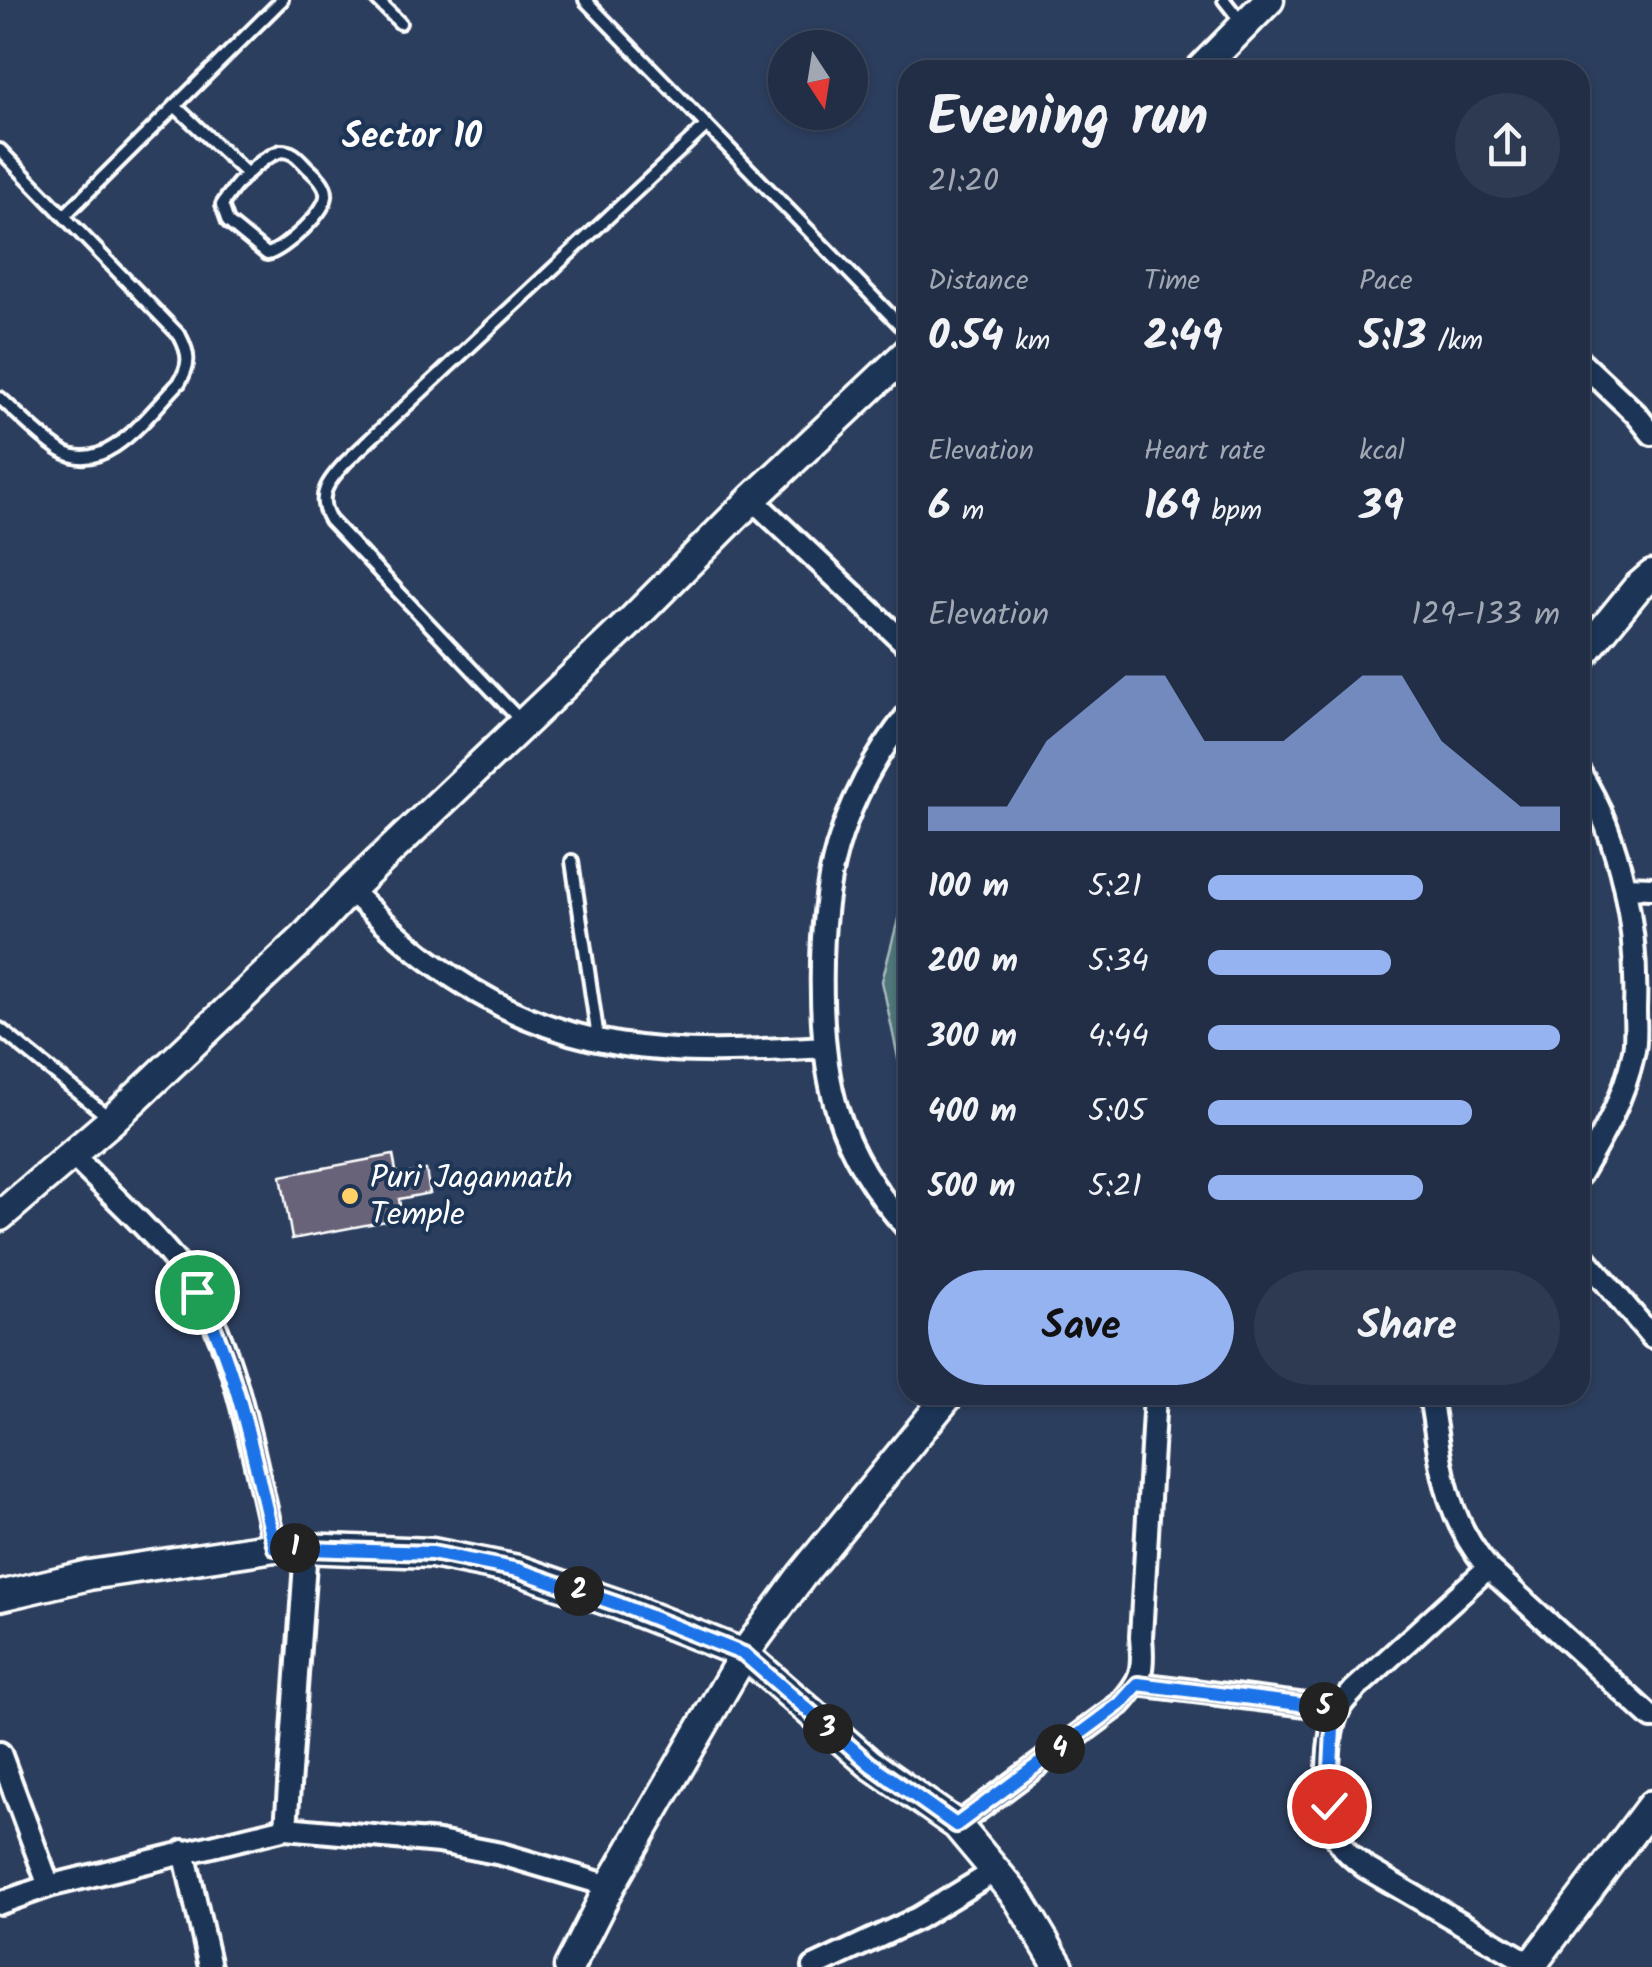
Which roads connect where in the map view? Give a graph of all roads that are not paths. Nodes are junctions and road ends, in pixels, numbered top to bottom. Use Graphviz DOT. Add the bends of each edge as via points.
graph roads {
  1 [pos="282,0"];
  2 [pos="377,0"];
  3 [pos="585,0"];
  4 [pos="1224,0"];
  5 [pos="1269,0"];
  6 [pos="400,23"];
  7 [pos="1244,24"];
  8 [pos="1210,60"];
  9 [pos="175,106"];
  10 [pos="706,126"];
  11 [pos="0,150"];
  12 [pos="247,174"];
  13 [pos="64,216"];
  14 [pos="898,323"];
  15 [pos="898,361"];
  16 [pos="1590,370"];
  17 [pos="0,398"];
  18 [pos="1652,434"];
  19 [pos="752,498"];
  20 [pos="1652,575"];
  21 [pos="898,637"];
  22 [pos="1590,646"];
  23 [pos="524,724"];
  24 [pos="898,727"];
  25 [pos="1590,789"];
  26 [pos="572,861"];
  27 [pos="1626,886"];
  28 [pos="1652,888"];
  29 [pos="349,890"];
  30 [pos="0,1029"];
  31 [pos="599,1043"];
  32 [pos="826,1047"];
  33 [pos="112,1120"];
  34 [pos="72,1155"];
  35 [pos="1590,1156"];
  36 [pos="0,1216"];
  37 [pos="898,1219"];
  38 [pos="1590,1264"];
  39 [pos="1652,1338"];
  40 [pos="940,1405"];
  41 [pos="1154,1405"];
  42 [pos="1432,1405"];
  43 [pos="275,1548"];
  44 [pos="306,1549"];
  45 [pos="1488,1568"];
  46 [pos="0,1596"];
  47 [pos="744,1654"];
  48 [pos="1138,1684"];
  49 [pos="1339,1709"];
  50 [pos="1652,1718"];
  51 [pos="0,1753"];
  52 [pos="1652,1806"];
  53 [pos="956,1825"];
  54 [pos="286,1828"];
  55 [pos="184,1851"];
  56 [pos="995,1871"];
  57 [pos="49,1886"];
  58 [pos="610,1886"];
  59 [pos="0,1903"];
  60 [pos="1531,1966"];
  61 [pos="210,1967"];
  62 [pos="568,1967"];
  63 [pos="814,1967"];
  64 [pos="1059,1967"];
  1 -- 9 [label="lane"];
  2 -- 6 [label="lane"];
  3 -- 10 [label="lane"];
  4 -- 7 [label="lane"];
  5 -- 7 [label="street"];
  7 -- 8 [label="street"];
  9 -- 12 [label="lane"];
  9 -- 13 [label="lane"];
  10 -- 14 [label="lane"];
  10 -- 23 [label="lane" via="325,488 330,520"];
  11 -- 13 [label="lane"];
  12 -- 12 [label="lane" via="273,153 289,151 323,183 325,205 280,249 262,252 222,210"];
  13 -- 17 [label="lane" via="180,336 187,370 110,452 93,459 60,450"];
  15 -- 19 [label="street"];
  16 -- 18 [label="street"];
  19 -- 21 [label="street"];
  19 -- 23 [label="street"];
  20 -- 22 [label="street"];
  23 -- 29 [label="street"];
  24 -- 32 [label="street" via="877,754 837,848 823,935"];
  25 -- 27 [label="street"];
  26 -- 31 [label="lane"];
  27 -- 28 [label="street"];
  27 -- 35 [label="street" via="1637,962 1634,1053"];
  29 -- 31 [label="street" via="429,961 476,992"];
  29 -- 33 [label="street"];
  30 -- 33 [label="lane"];
  31 -- 32 [label="street" via="669,1052"];
  32 -- 37 [label="street" via="838,1114 878,1196"];
  33 -- 34 [label="street"];
  34 -- 36 [label="street"];
  34 -- 43 [label="street" via="172,1259 215,1324"];
  38 -- 39 [label="street"];
  40 -- 47 [label="street"];
  41 -- 48 [label="street"];
  42 -- 45 [label="street" via="1446,1494 1458,1526"];
  43 -- 44 [label="street"];
  43 -- 46 [label="street" via="89,1575"];
  44 -- 47 [label="street" via="432,1553 518,1570"];
  44 -- 54 [label="street"];
  45 -- 49 [label="street"];
  45 -- 50 [label="street"];
  47 -- 53 [label="street" via="870,1764"];
  47 -- 58 [label="street"];
  48 -- 49 [label="street"];
  48 -- 53 [label="street"];
  49 -- 60 [label="street" via="1329,1806 1347,1854"];
  51 -- 57 [label="street"];
  52 -- 60 [label="street"];
  53 -- 56 [label="street"];
  54 -- 55 [label="street"];
  54 -- 58 [label="street" via="439,1842"];
  55 -- 57 [label="street"];
  55 -- 61 [label="street"];
  56 -- 63 [label="street" via="918,1918"];
  56 -- 64 [label="street"];
  57 -- 59 [label="street"];
  58 -- 62 [label="street"];
}
